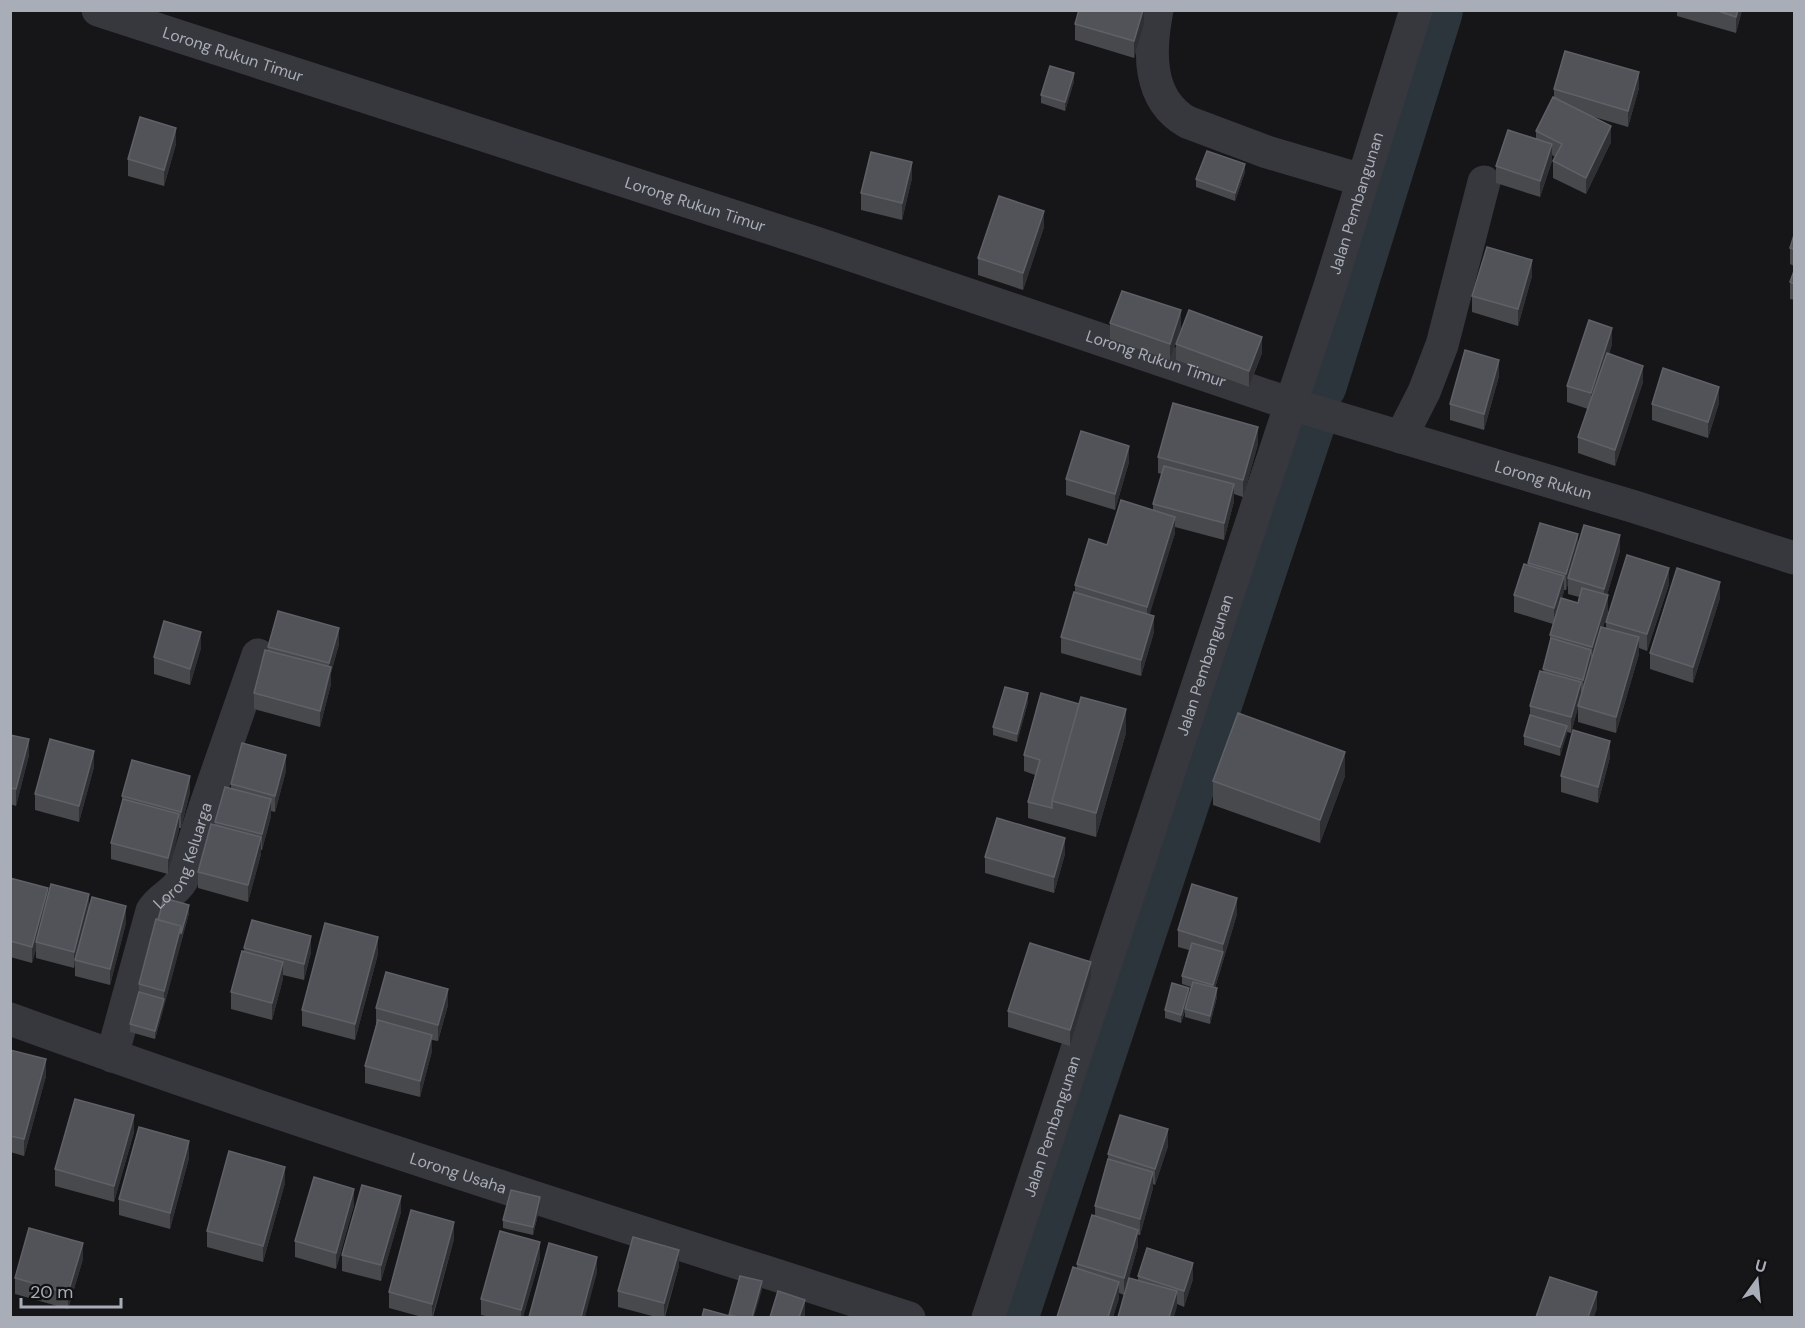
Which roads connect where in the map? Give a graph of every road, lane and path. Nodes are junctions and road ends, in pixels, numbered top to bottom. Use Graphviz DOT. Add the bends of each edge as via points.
graph roads {
  1 [pos="98,10"];
  2 [pos="1416,10"];
  3 [pos="1157,11"];
  4 [pos="1362,180"];
  5 [pos="1484,182"];
  6 [pos="1291,404"];
  7 [pos="1401,437"];
  8 [pos="1794,558"];
  9 [pos="258,655"];
  10 [pos="10,1019"];
  11 [pos="112,1056"];
  12 [pos="909,1317"];
  13 [pos="988,1317"];
  1 -- 6 [label="street, Lorong Rukun Timur" via="816,243"];
  2 -- 4 [label="street, Jalan Pembangunan"];
  3 -- 4 [label="street" via="1152,47 1155,81 1176,116 1267,152"];
  4 -- 6 [label="street, Jalan Pembangunan"];
  5 -- 7 [label="street" via="1442,345"];
  6 -- 7 [label="street, Lorong Rukun"];
  6 -- 13 [label="street, Jalan Pembangunan"];
  7 -- 8 [label="street, Lorong Rukun"];
  9 -- 11 [label="street, Lorong Keluarga" via="182,880 152,911"];
  10 -- 11 [label="street, Lorong Usaha"];
  11 -- 12 [label="street, Lorong Usaha" via="498,1186"];
}
